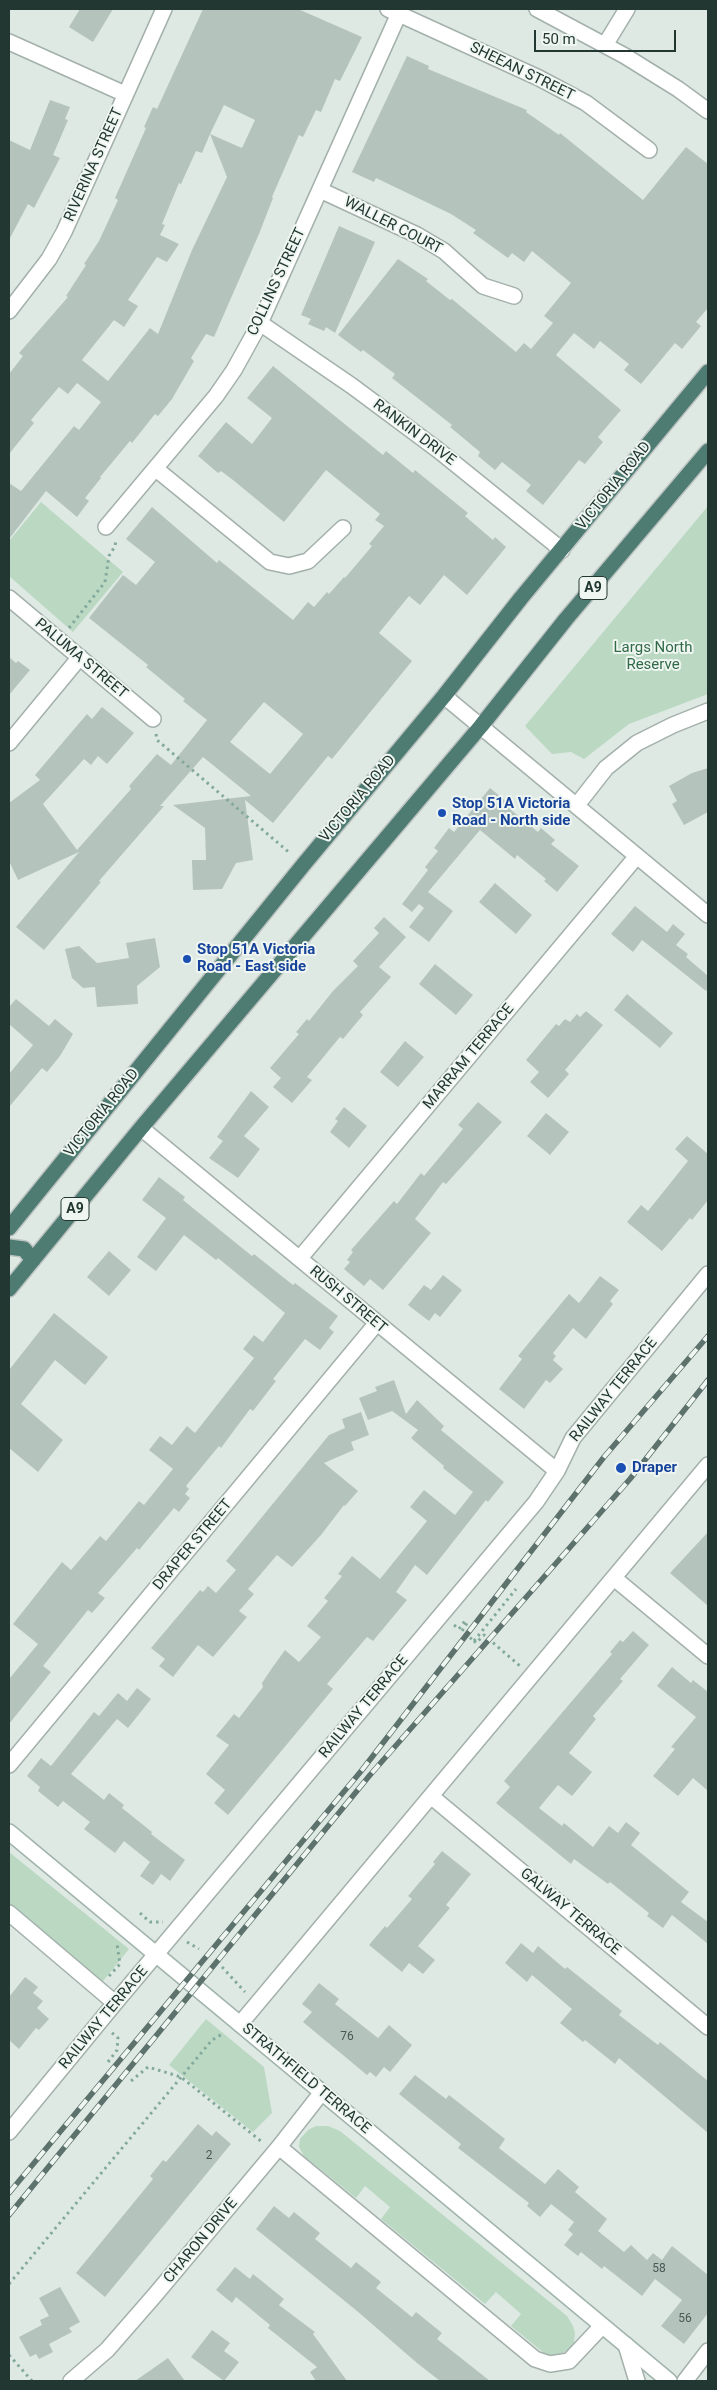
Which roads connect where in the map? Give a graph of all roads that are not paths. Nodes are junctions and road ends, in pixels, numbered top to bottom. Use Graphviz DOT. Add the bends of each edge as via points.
graph roads {
  1 [pos="164,9"];
  2 [pos="537,9"];
  3 [pos="627,9"];
  4 [pos="396,10"];
  5 [pos="9,42"];
  6 [pos="605,45"];
  7 [pos="125,94"];
  8 [pos="708,111"];
  9 [pos="649,150"];
  10 [pos="320,190"];
  11 [pos="514,296"];
  12 [pos="9,312"];
  13 [pos="260,322"];
  14 [pos="708,372"];
  15 [pos="708,451"];
  16 [pos="156,469"];
  17 [pos="106,527"];
  18 [pos="343,528"];
  19 [pos="562,550"];
  20 [pos="9,598"];
  21 [pos="80,658"];
  22 [pos="444,696"];
  23 [pos="708,711"];
  24 [pos="153,719"];
  25 [pos="480,726"];
  26 [pos="9,743"];
  27 [pos="576,805"];
  28 [pos="637,856"];
  29 [pos="708,915"];
  30 [pos="140,1128"];
  31 [pos="9,1228"];
  32 [pos="9,1247"];
  33 [pos="300,1258"];
  34 [pos="33,1260"];
  35 [pos="708,1274"];
  36 [pos="9,1289"];
  37 [pos="376,1324"];
  38 [pos="708,1465"];
  39 [pos="556,1470"];
  40 [pos="614,1578"];
  41 [pos="708,1656"];
  42 [pos="9,1766"];
  43 [pos="432,1797"];
  44 [pos="9,1832"];
  45 [pos="9,1913"];
  46 [pos="157,1955"];
  47 [pos="115,2003"];
  48 [pos="240,2024"];
  49 [pos="708,2028"];
  50 [pos="322,2092"];
  51 [pos="9,2132"];
  52 [pos="279,2147"];
  53 [pos="602,2326"];
  54 [pos="626,2345"];
  55 [pos="708,2351"];
  56 [pos="71,2381"];
  57 [pos="637,2381"];
  58 [pos="669,2381"];
  59 [pos="685,2381"];
  1 -- 7 [label="street, RIVERINA STREET"];
  2 -- 6 [label="street"];
  3 -- 6 [label="street"];
  4 -- 9 [label="street, SHEEAN STREET" via="586,103"];
  4 -- 10 [label="street, COLLINS STREET"];
  5 -- 7 [label="street"];
  6 -- 8 [label="street"];
  7 -- 12 [label="street, RIVERINA STREET" via="64,232 49,259"];
  10 -- 11 [label="street, WALLER COURT" via="417,235 444,251 483,286"];
  10 -- 13 [label="street, COLLINS STREET"];
  13 -- 16 [label="street, COLLINS STREET" via="216,396"];
  13 -- 19 [label="street, RANKIN DRIVE" via="438,450"];
  14 -- 19 [label="highway, VICTORIA ROAD / A9"];
  15 -- 25 [label="highway, A9"];
  16 -- 17 [label="street, COLLINS STREET"];
  16 -- 18 [label="street" via="270,562 289,566 308,561"];
  19 -- 22 [label="highway, VICTORIA ROAD / A9"];
  20 -- 21 [label="street, PALUMA STREET"];
  21 -- 24 [label="street, PALUMA STREET"];
  21 -- 26 [label="street"];
  22 -- 25 [label="street"];
  22 -- 31 [label="highway, VICTORIA ROAD / A9"];
  23 -- 27 [label="street" via="637,743 606,768"];
  25 -- 27 [label="street"];
  25 -- 30 [label="highway, A9"];
  27 -- 28 [label="street"];
  28 -- 29 [label="street"];
  28 -- 33 [label="street, MARRAM TERRACE"];
  30 -- 33 [label="street, RUSH STREET"];
  30 -- 34 [label="highway, A9"];
  32 -- 34 [label="highway" via="24,1249"];
  33 -- 37 [label="street, RUSH STREET"];
  34 -- 36 [label="highway, A9"];
  35 -- 39 [label="street, RAILWAY TERRACE" via="573,1438"];
  37 -- 39 [label="street, RUSH STREET"];
  37 -- 42 [label="street, DRAPER STREET"];
  38 -- 40 [label="street"];
  39 -- 46 [label="street, RAILWAY TERRACE" via="536,1502"];
  40 -- 41 [label="street"];
  40 -- 43 [label="street"];
  43 -- 48 [label="street"];
  43 -- 49 [label="street, GALWAY TERRACE"];
  44 -- 46 [label="street, STRATHFIELD TERRACE"];
  45 -- 47 [label="street"];
  46 -- 47 [label="street, RAILWAY TERRACE"];
  46 -- 48 [label="street, STRATHFIELD TERRACE"];
  47 -- 51 [label="street, RAILWAY TERRACE"];
  48 -- 50 [label="street, STRATHFIELD TERRACE"];
  50 -- 52 [label="street, CHARON DRIVE"];
  50 -- 53 [label="street, STRATHFIELD TERRACE"];
  52 -- 53 [label="street" via="535,2359 550,2364 569,2361"];
  52 -- 56 [label="street, CHARON DRIVE" via="107,2350"];
  53 -- 54 [label="street, STRATHFIELD TERRACE"];
  54 -- 57 [label="street"];
  54 -- 58 [label="street, STRATHFIELD TERRACE"];
  55 -- 59 [label="street"];
}
